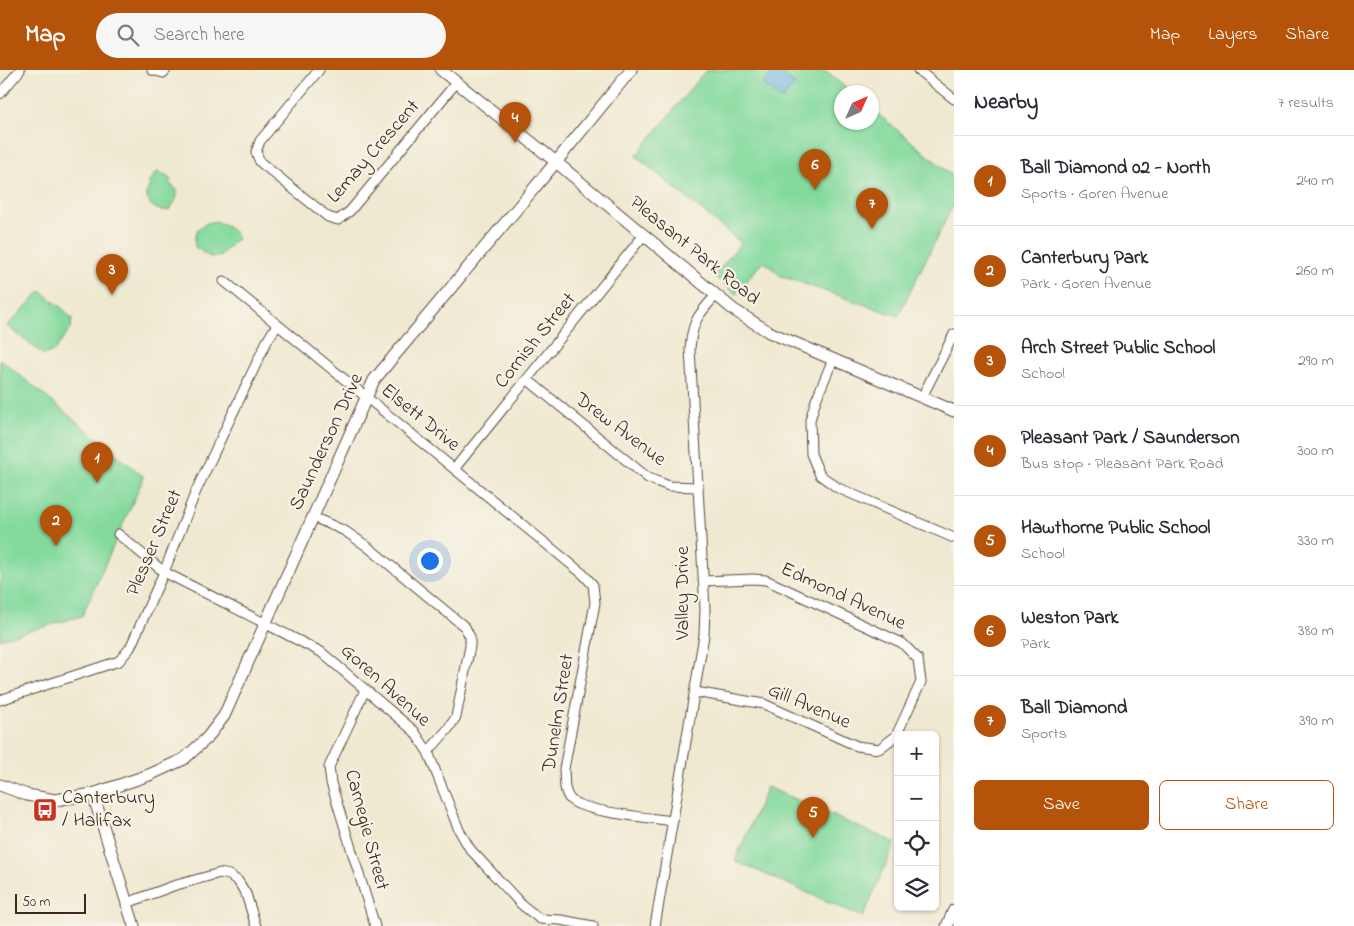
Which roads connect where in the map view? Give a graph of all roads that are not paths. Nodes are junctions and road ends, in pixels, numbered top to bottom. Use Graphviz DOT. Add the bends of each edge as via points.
graph roads {
  1 [pos="20,70"];
  2 [pos="152,70"];
  3 [pos="166,70"];
  4 [pos="319,70"];
  5 [pos="441,70"];
  6 [pos="631,70"];
  7 [pos="918,70"];
  8 [pos="456,83"];
  9 [pos="0,94"];
  10 [pos="954,99"];
  11 [pos="556,162"];
  12 [pos="643,236"];
  13 [pos="224,281"];
  14 [pos="716,295"];
  15 [pos="277,325"];
  16 [pos="954,334"];
  17 [pos="833,359"];
  18 [pos="528,380"];
  19 [pos="366,396"];
  20 [pos="922,397"];
  21 [pos="954,411"];
  22 [pos="455,468"];
  23 [pos="698,487"];
  24 [pos="313,517"];
  25 [pos="118,534"];
  26 [pos="954,538"];
  27 [pos="164,572"];
  28 [pos="703,581"];
  29 [pos="593,585"];
  30 [pos="266,625"];
  31 [pos="365,690"];
  32 [pos="695,692"];
  33 [pos="0,700"];
  34 [pos="879,749"];
  35 [pos="428,752"];
  36 [pos="0,785"];
  37 [pos="92,794"];
  38 [pos="673,821"];
  39 [pos="127,903"];
  40 [pos="954,910"];
  41 [pos="540,923"];
  42 [pos="134,926"];
  43 [pos="256,926"];
  44 [pos="375,926"];
  45 [pos="594,926"];
  46 [pos="655,926"];
  47 [pos="947,926"];
  1 -- 9 [label="street"];
  2 -- 3 [label="street" via="163,73"];
  4 -- 8 [label="street, Lemay Crescent" via="260,141 256,152 260,162 328,217 338,220 350,211"];
  5 -- 8 [label="street, Pleasant Park Road"];
  6 -- 11 [label="street, Saunderson Drive"];
  7 -- 10 [label="street"];
  8 -- 11 [label="street, Pleasant Park Road"];
  11 -- 12 [label="street, Pleasant Park Road"];
  11 -- 19 [label="street, Saunderson Drive" via="374,380"];
  12 -- 14 [label="street, Pleasant Park Road"];
  12 -- 18 [label="street, Cornish Street"];
  13 -- 15 [label="street, Elsett Drive"];
  14 -- 17 [label="street, Pleasant Park Road" via="769,332"];
  14 -- 23 [label="street, Valley Drive" via="695,320 691,332"];
  15 -- 19 [label="street, Elsett Drive"];
  15 -- 27 [label="street, Plesser Street" via="196,490"];
  16 -- 20 [label="street"];
  17 -- 20 [label="street, Pleasant Park Road"];
  17 -- 26 [label="street" via="810,420 811,454 820,475 838,488"];
  18 -- 22 [label="street, Cornish Street"];
  18 -- 23 [label="street, Drew Avenue" via="648,478 670,486"];
  19 -- 22 [label="street, Elsett Drive"];
  19 -- 24 [label="street, Saunderson Drive"];
  20 -- 21 [label="street, Pleasant Park Road"];
  22 -- 29 [label="street, Elsett Drive"];
  23 -- 28 [label="street, Valley Drive"];
  24 -- 30 [label="street, Saunderson Drive"];
  24 -- 35 [label="street" via="345,531 368,547 465,627 470,637 456,717"];
  25 -- 27 [label="street, Goren Avenue"];
  27 -- 30 [label="street, Goren Avenue"];
  27 -- 33 [label="street, Plesser Street" via="130,648 119,661"];
  28 -- 32 [label="street, Valley Drive" via="704,635"];
  28 -- 34 [label="street, Edmond Avenue" via="766,580 902,642 918,659 921,682 896,736"];
  29 -- 38 [label="street, Dunelm Street" via="595,603 564,769 565,791 571,801 585,807"];
  30 -- 31 [label="street, Goren Avenue" via="321,652"];
  30 -- 37 [label="street, Saunderson Drive" via="224,716 207,738 184,759 149,775"];
  31 -- 35 [label="street, Goren Avenue" via="414,732"];
  31 -- 44 [label="street, Carnegie Street" via="329,767 330,783"];
  32 -- 34 [label="street, Gill Avenue" via="764,704 857,746"];
  32 -- 38 [label="street, Valley Drive"];
  35 -- 41 [label="street, Goren Avenue" via="470,850"];
  36 -- 37 [label="street, Saunderson Drive" via="28,796 54,800"];
  37 -- 39 [label="street"];
  38 -- 46 [label="street, Valley Drive"];
  39 -- 42 [label="street"];
  39 -- 43 [label="street" via="220,873 238,881 246,894"];
  40 -- 47 [label="street"];
  41 -- 45 [label="street, Goren Avenue" via="561,920"];
}
